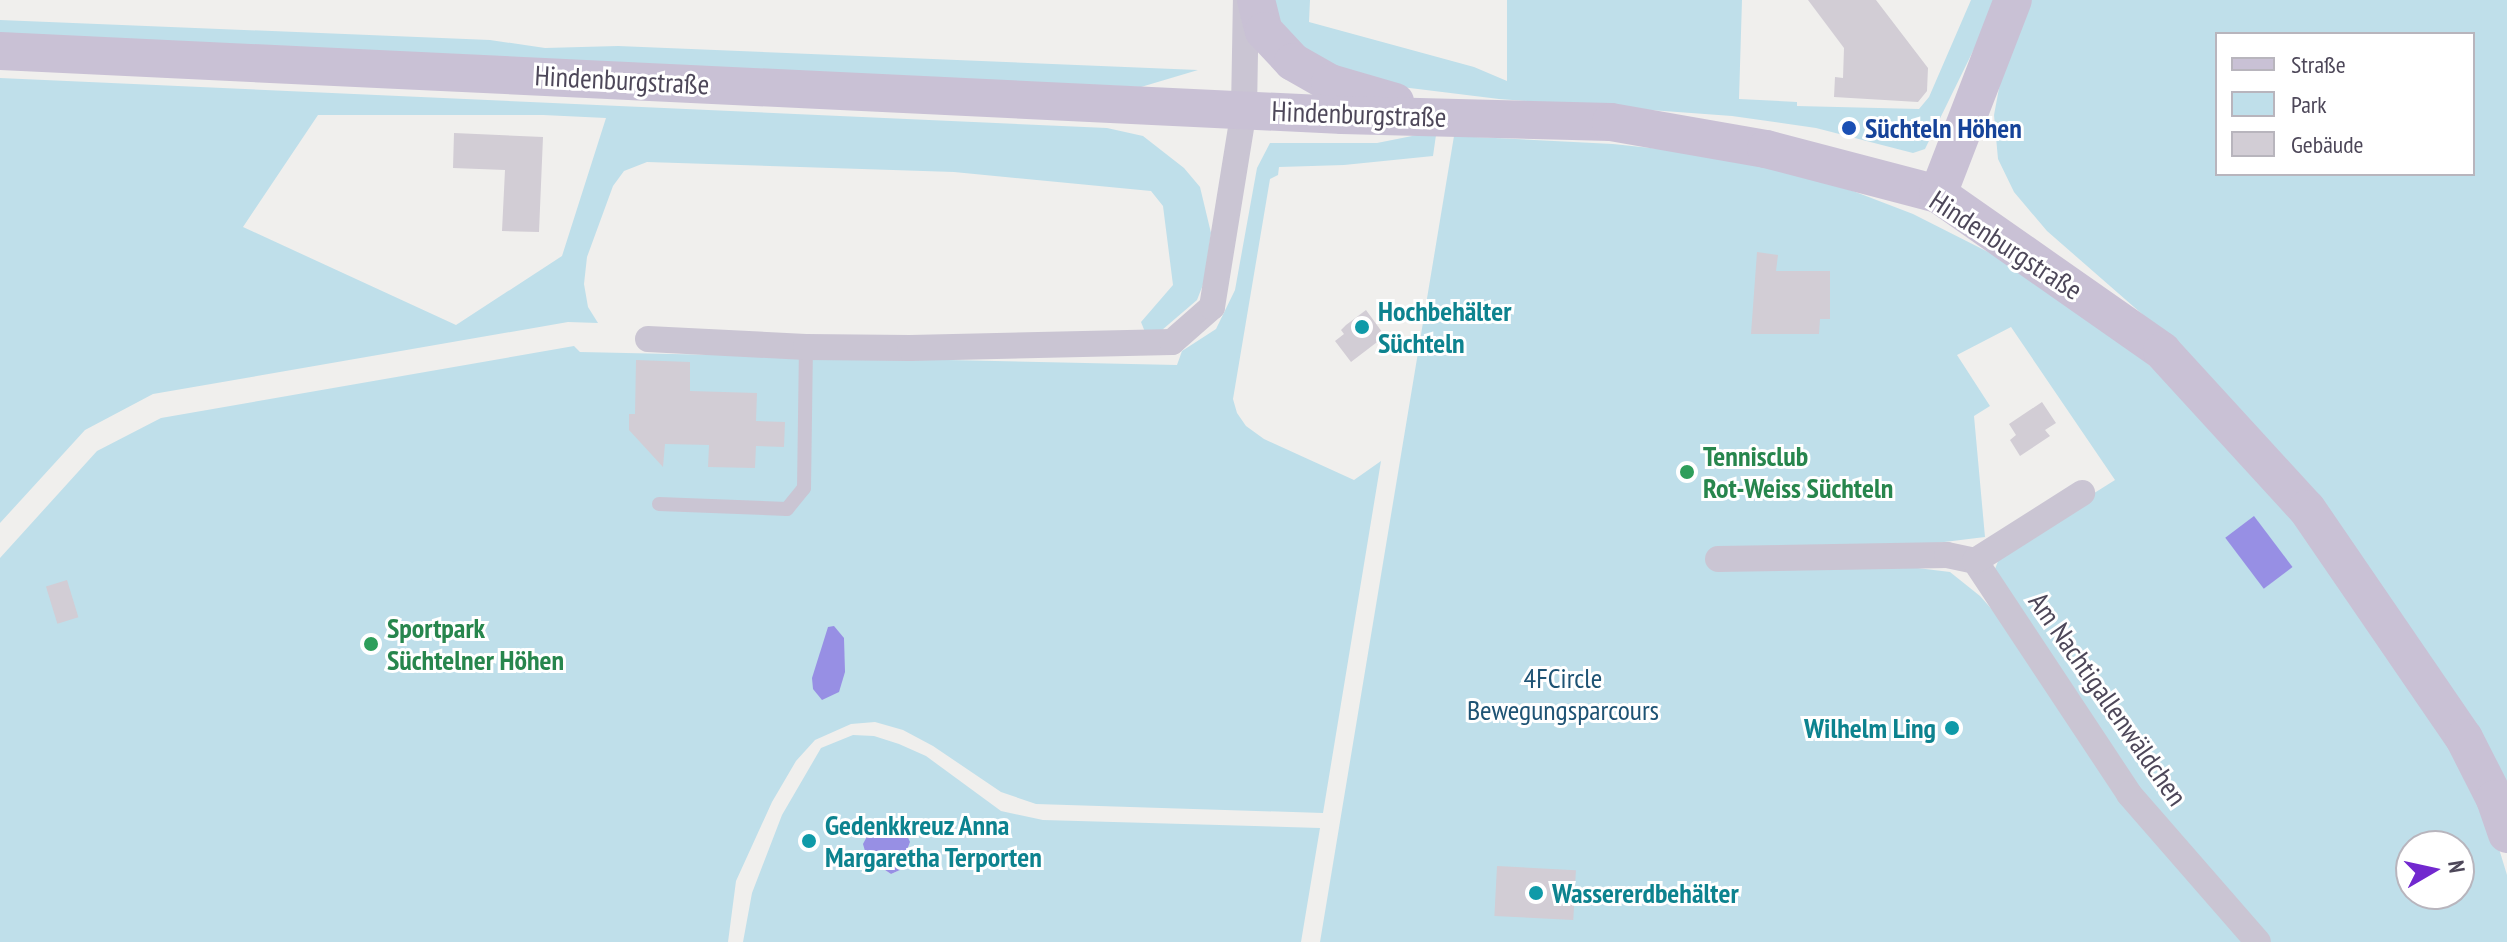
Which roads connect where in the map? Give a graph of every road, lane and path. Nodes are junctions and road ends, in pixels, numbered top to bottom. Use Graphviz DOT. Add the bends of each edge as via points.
graph roads {
  1 [pos="1246,0"];
  2 [pos="1256,0"];
  3 [pos="2013,0"];
  4 [pos="0,51"];
  5 [pos="1244,110"];
  6 [pos="1448,117"];
  7 [pos="1938,194"];
  8 [pos="648,339"];
  9 [pos="806,347"];
  10 [pos="2082,493"];
  11 [pos="659,504"];
  12 [pos="1718,559"];
  13 [pos="1975,561"];
  14 [pos="2507,834"];
  15 [pos="2258,942"];
  1 -- 5 [label="street, Hindenburgstraße"];
  2 -- 6 [label="main road" via="1264,31 1293,62 1330,83"];
  3 -- 7 [label="main road"];
  4 -- 5 [label="main road, Hindenburgstraße"];
  5 -- 6 [label="main road, Hindenburgstraße"];
  5 -- 9 [label="street, Hindenburgstraße" via="1212,307 1172,342"];
  6 -- 7 [label="main road, Hindenburgstraße" via="1611,122 1766,149"];
  7 -- 14 [label="main road, Hindenburgstraße" via="2162,351 2307,509 2464,738"];
  8 -- 9 [label="street, Hindenburgstraße"];
  9 -- 11 [label="lane" via="804,488 787,509"];
  10 -- 13 [label="street"];
  12 -- 13 [label="street" via="1947,555"];
  13 -- 15 [label="street, Am Nachtigallenwäldchen" via="2129,794"];
}
